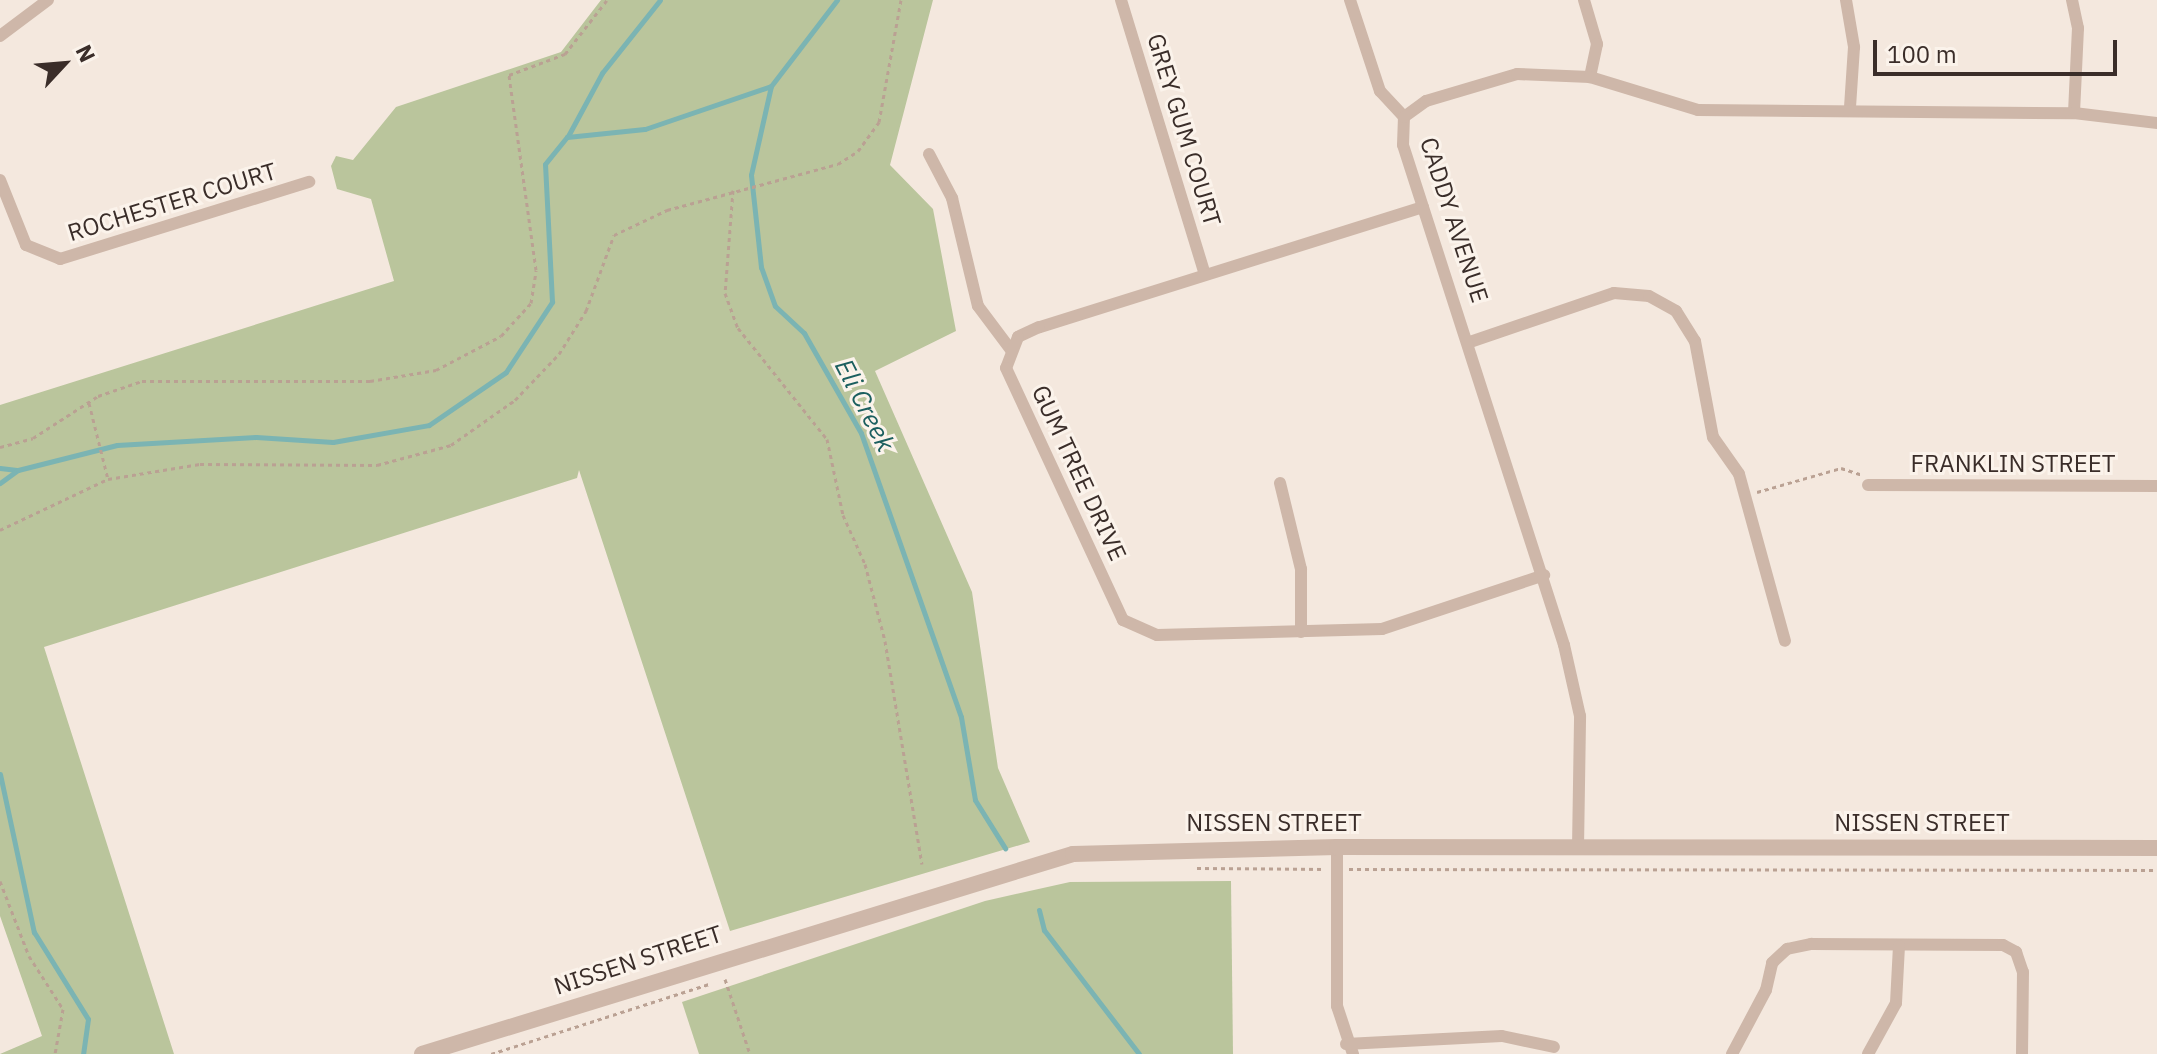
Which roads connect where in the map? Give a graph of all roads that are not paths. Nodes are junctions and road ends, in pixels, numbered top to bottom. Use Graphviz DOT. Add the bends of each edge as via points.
graph roads {
  1 [pos="48,0"];
  2 [pos="1121,0"];
  3 [pos="1350,0"];
  4 [pos="1584,0"];
  5 [pos="1846,0"];
  6 [pos="2072,0"];
  7 [pos="0,36"];
  8 [pos="1590,77"];
  9 [pos="1850,108"];
  10 [pos="2074,113"];
  11 [pos="1404,117"];
  12 [pos="2157,123"];
  13 [pos="929,154"];
  14 [pos="0,180"];
  15 [pos="309,182"];
  16 [pos="1423,207"];
  17 [pos="1205,274"];
  18 [pos="1470,342"];
  19 [pos="1011,350"];
  20 [pos="1280,483"];
  21 [pos="1868,485"];
  22 [pos="2157,486"];
  23 [pos="1544,575"];
  24 [pos="1301,632"];
  25 [pos="1785,641"];
  26 [pos="1337,847"];
  27 [pos="1578,848"];
  28 [pos="2157,848"];
  29 [pos="1899,946"];
  30 [pos="1554,1047"];
  31 [pos="1350,1049"];
  32 [pos="422,1054"];
  33 [pos="1732,1054"];
  34 [pos="1868,1054"];
  35 [pos="2022,1054"];
  1 -- 7 [label="street"];
  2 -- 17 [label="street, GREY GUM COURT"];
  3 -- 11 [label="street" via="1380,91"];
  4 -- 8 [label="street" via="1597,44"];
  5 -- 9 [label="street" via="1854,47"];
  6 -- 10 [label="street" via="2078,28"];
  8 -- 9 [label="street, CADDY AVENUE" via="1698,110"];
  8 -- 11 [label="street, CADDY AVENUE" via="1517,74 1426,101"];
  9 -- 10 [label="street, CADDY AVENUE"];
  10 -- 12 [label="street, CADDY AVENUE"];
  11 -- 16 [label="street, CADDY AVENUE" via="1403,145"];
  13 -- 19 [label="street" via="952,198 978,306"];
  14 -- 15 [label="street, ROCHESTER COURT" via="26,245 60,259"];
  16 -- 17 [label="street"];
  16 -- 18 [label="street, CADDY AVENUE"];
  17 -- 19 [label="street" via="1039,327 1018,337"];
  18 -- 23 [label="street, CADDY AVENUE"];
  18 -- 25 [label="street" via="1614,293 1649,296 1676,311 1695,341 1713,437 1739,474"];
  19 -- 24 [label="street, GUM TREE DRIVE" via="1006,368 1123,620 1157,635"];
  20 -- 24 [label="street" via="1301,569"];
  21 -- 22 [label="street, FRANKLIN STREET"];
  23 -- 24 [label="street, GUM TREE DRIVE" via="1382,629"];
  23 -- 27 [label="street, CADDY AVENUE" via="1580,716"];
  26 -- 27 [label="street, NISSEN STREET"];
  26 -- 31 [label="street" via="1337,1006"];
  26 -- 32 [label="street, NISSEN STREET" via="1133,848 1030,863"];
  27 -- 28 [label="street, NISSEN STREET"];
  29 -- 33 [label="street" via="1787,949 1772,963 1766,990"];
  29 -- 34 [label="street" via="1896,1003"];
  29 -- 35 [label="street" via="2003,945 2016,952 2023,972"];
  30 -- 31 [label="street" via="1502,1036"];
}
